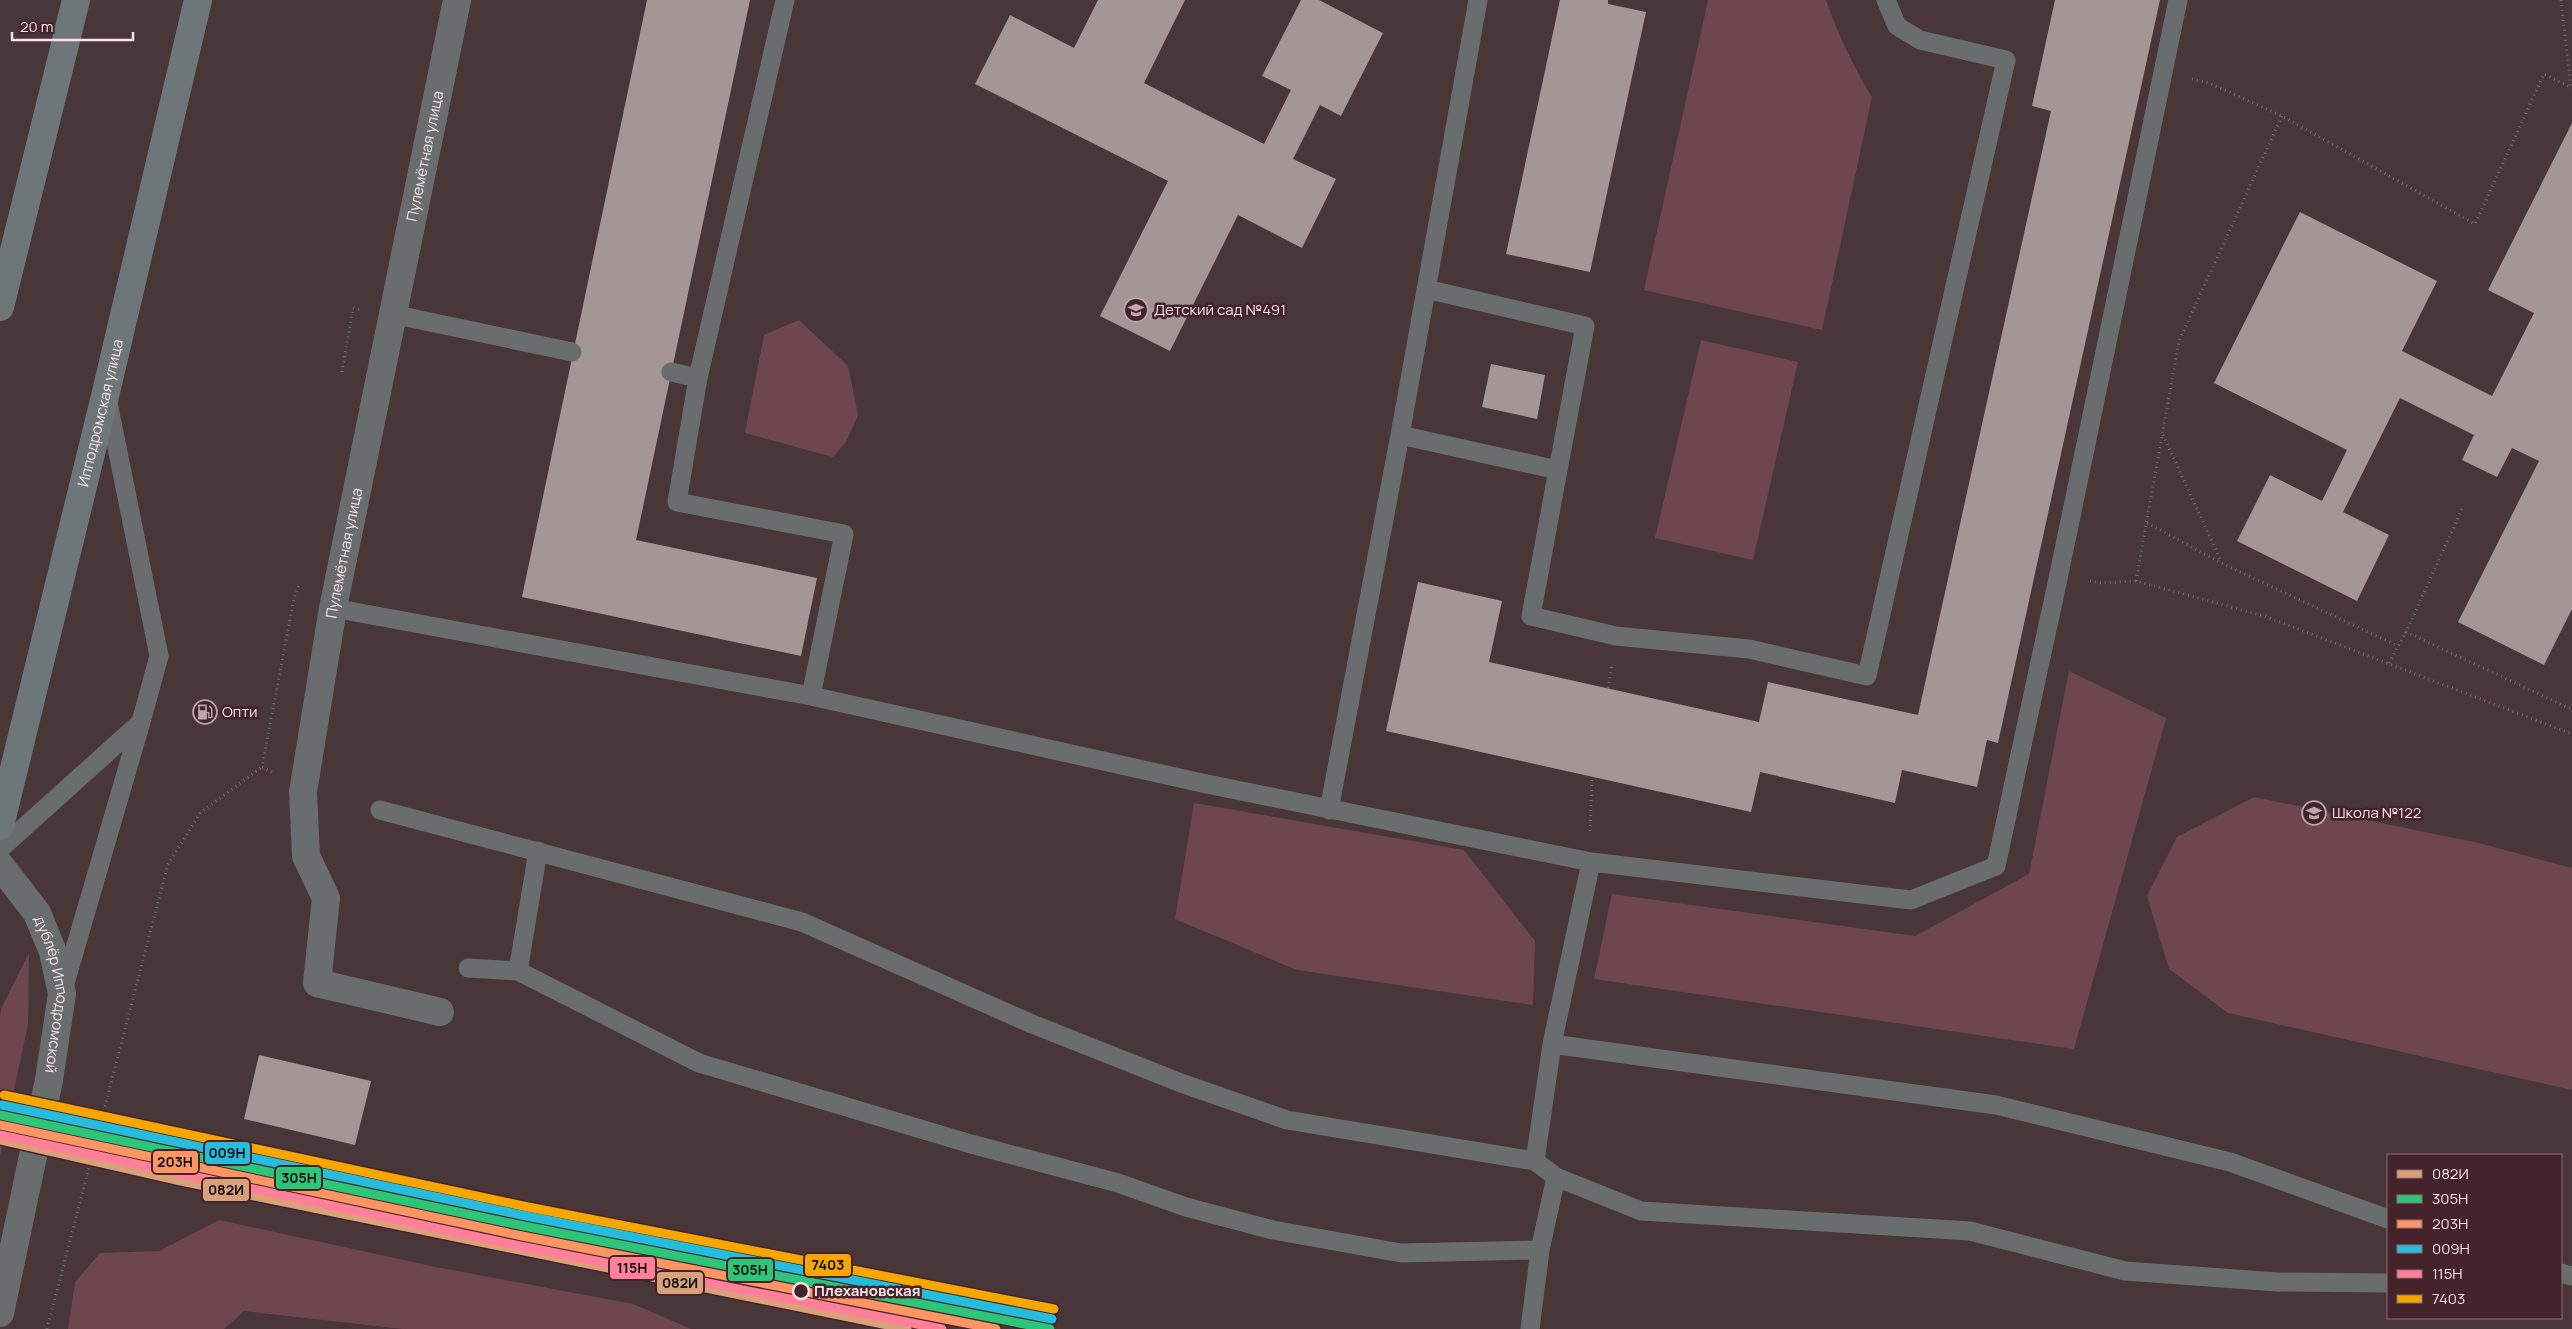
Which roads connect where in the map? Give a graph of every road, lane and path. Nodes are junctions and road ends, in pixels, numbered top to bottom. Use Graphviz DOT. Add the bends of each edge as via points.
graph roads {
  1 [pos="76,0"];
  2 [pos="198,0"];
  3 [pos="457,0"];
  4 [pos="785,0"];
  5 [pos="1478,0"];
  6 [pos="1886,0"];
  7 [pos="2178,0"];
  8 [pos="2561,0"];
  9 [pos="2163,73"];
  10 [pos="2571,88"];
  11 [pos="2282,116"];
  12 [pos="1426,289"];
  13 [pos="0,308"];
  14 [pos="392,314"];
  15 [pos="572,352"];
  16 [pos="671,372"];
  17 [pos="698,378"];
  18 [pos="106,392"];
  19 [pos="2163,434"];
  20 [pos="1400,435"];
  21 [pos="1558,470"];
  22 [pos="2462,509"];
  23 [pos="2147,523"];
  24 [pos="2221,563"];
  25 [pos="2060,574"];
  26 [pos="2136,580"];
  27 [pos="333,608"];
  28 [pos="2406,632"];
  29 [pos="2398,646"];
  30 [pos="2389,663"];
  31 [pos="811,696"];
  32 [pos="2572,707"];
  33 [pos="141,722"];
  34 [pos="2572,734"];
  35 [pos="262,767"];
  36 [pos="1592,776"];
  37 [pos="380,810"];
  38 [pos="1329,810"];
  39 [pos="0,826"];
  40 [pos="0,849"];
  41 [pos="538,851"];
  42 [pos="1591,862"];
  43 [pos="0,866"];
  44 [pos="468,968"];
  45 [pos="518,971"];
  46 [pos="62,994"];
  47 [pos="440,1012"];
  48 [pos="1552,1044"];
  49 [pos="1535,1161"];
  50 [pos="1556,1177"];
  51 [pos="2387,1219"];
  52 [pos="1540,1250"];
  53 [pos="2387,1283"];
  54 [pos="0,1313"];
  55 [pos="47,1329"];
  56 [pos="1530,1329"];
  1 -- 13 [label="highway"];
  2 -- 18 [label="highway, Ипподромская улица"];
  3 -- 14 [label="street, Пулемётная улица"];
  4 -- 17 [label="lane"];
  5 -- 12 [label="lane"];
  6 -- 21 [label="lane" via="1897,26 1920,40 2006,60 1867,676 1749,650 1616,636 1531,616"];
  7 -- 9 [label="lane"];
  8 -- 10 [label="path"];
  9 -- 11 [label="path" via="2209,83"];
  9 -- 25 [label="lane"];
  10 -- 11 [label="path" via="2544,74 2475,224"];
  11 -- 19 [label="path" via="2179,341"];
  12 -- 20 [label="lane"];
  12 -- 21 [label="lane" via="1585,326"];
  14 -- 15 [label="lane"];
  14 -- 27 [label="street, Пулемётная улица"];
  16 -- 17 [label="lane"];
  17 -- 31 [label="lane" via="677,502 844,534"];
  18 -- 33 [label="lane" via="159,656"];
  18 -- 39 [label="highway, Ипподромская улица"];
  19 -- 23 [label="path"];
  19 -- 24 [label="path"];
  20 -- 21 [label="lane"];
  20 -- 38 [label="lane"];
  22 -- 28 [label="path"];
  23 -- 24 [label="path"];
  23 -- 26 [label="path"];
  24 -- 29 [label="path"];
  25 -- 26 [label="path" via="2101,583"];
  25 -- 42 [label="lane" via="1996,866 1911,900"];
  26 -- 30 [label="path" via="2264,616"];
  27 -- 31 [label="lane"];
  27 -- 47 [label="street, Пулемётная улица" via="303,792 306,856 326,898 317,983"];
  28 -- 29 [label="path"];
  28 -- 32 [label="path"];
  29 -- 30 [label="path"];
  30 -- 34 [label="path"];
  31 -- 38 [label="lane"];
  33 -- 40 [label="lane"];
  33 -- 46 [label="lane"];
  35 -- 55 [label="path" via="201,812 168,864"];
  36 -- 42 [label="path"];
  37 -- 41 [label="lane"];
  38 -- 42 [label="lane"];
  41 -- 45 [label="lane"];
  41 -- 49 [label="lane" via="802,922 1032,1024 1287,1120"];
  42 -- 48 [label="lane"];
  43 -- 46 [label="street, дублёр Ипподромской" via="37,913 53,952"];
  44 -- 45 [label="lane"];
  45 -- 52 [label="lane" via="699,1063 971,1144 1118,1183 1186,1207 1273,1230 1402,1253"];
  46 -- 54 [label="street, дублёр Ипподромской" via="49,1080"];
  48 -- 49 [label="lane"];
  48 -- 51 [label="lane" via="1996,1105 2230,1162"];
  49 -- 50 [label="lane"];
  50 -- 52 [label="lane"];
  50 -- 53 [label="lane" via="1641,1211 1970,1231 2125,1271 2278,1282"];
  52 -- 56 [label="lane"];
}
